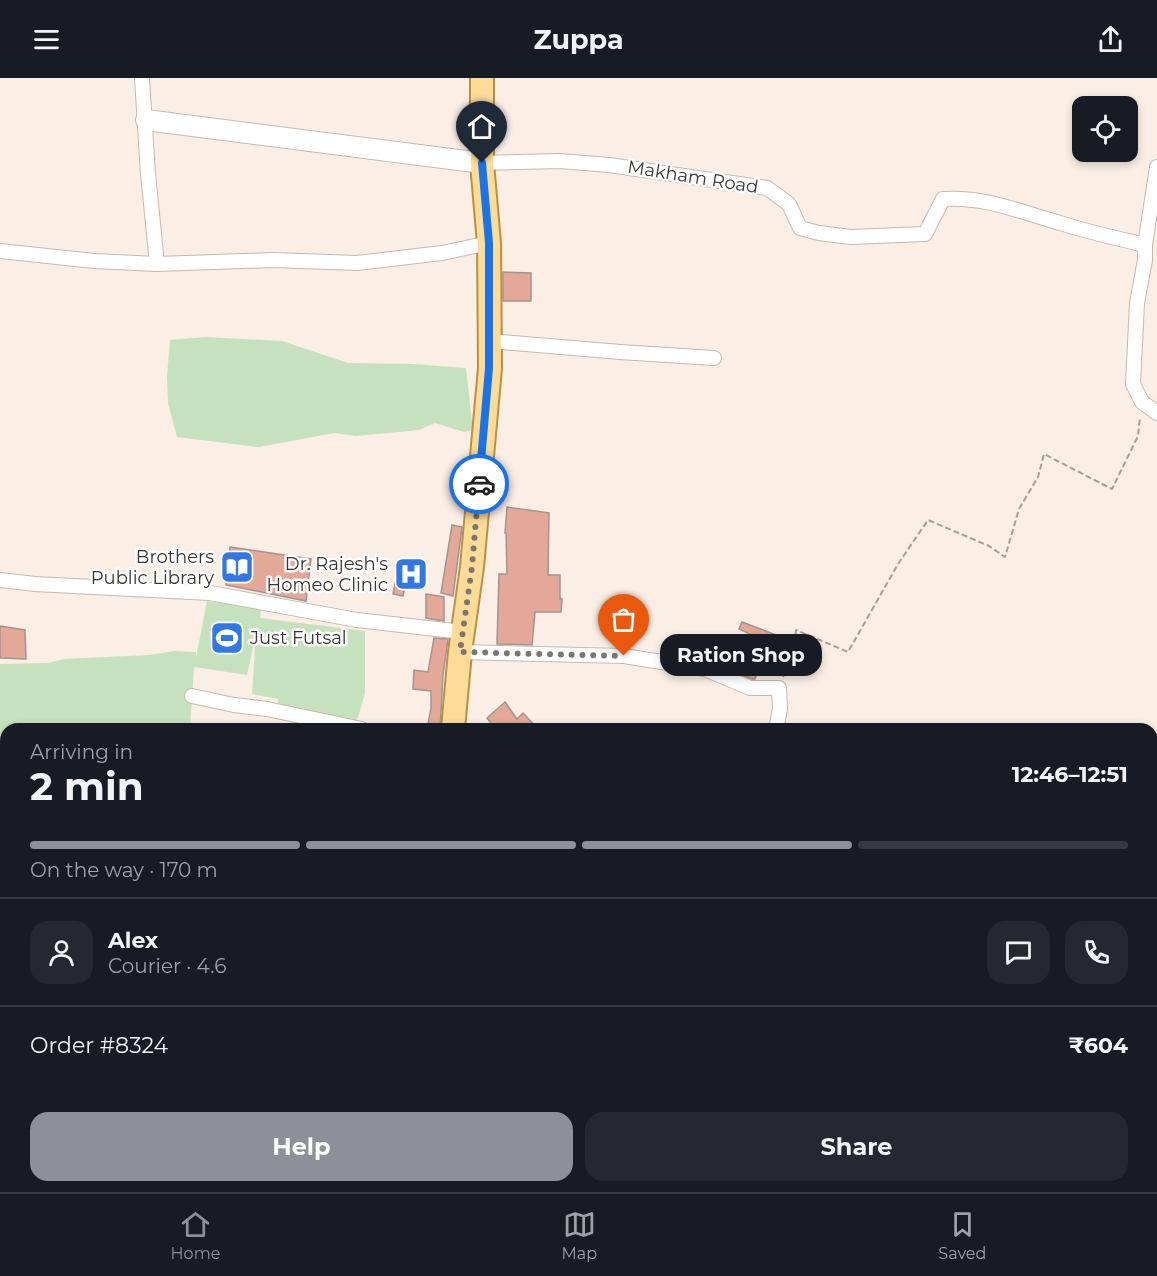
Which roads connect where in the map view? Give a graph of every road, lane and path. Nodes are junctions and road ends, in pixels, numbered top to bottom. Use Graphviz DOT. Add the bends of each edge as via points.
graph roads {
  1 [pos="142,78"];
  2 [pos="482,78"];
  3 [pos="146,120"];
  4 [pos="482,163"];
  5 [pos="1157,167"];
  6 [pos="489,243"];
  7 [pos="1145,245"];
  8 [pos="0,251"];
  9 [pos="157,264"];
  10 [pos="489,341"];
  11 [pos="714,357"];
  12 [pos="1142,402"];
  13 [pos="1157,413"];
  14 [pos="0,580"];
  15 [pos="462,642"];
  16 [pos="779,688"];
  17 [pos="192,696"];
  18 [pos="334,723"];
  19 [pos="454,723"];
  20 [pos="777,723"];
  1 -- 3 [label="street"];
  2 -- 4 [label="main road"];
  3 -- 4 [label="street"];
  3 -- 9 [label="street"];
  4 -- 6 [label="main road"];
  4 -- 7 [label="street, Makham Road" via="560,160 767,188 789,204 800,228 851,237 925,234 943,199 958,198 984,200 1090,233"];
  5 -- 7 [label="street"];
  6 -- 9 [label="street" via="357,263 274,260"];
  6 -- 10 [label="main road"];
  7 -- 12 [label="street" via="1133,384"];
  8 -- 9 [label="street"];
  10 -- 11 [label="street"];
  10 -- 15 [label="main road" via="472,567"];
  12 -- 13 [label="street"];
  12 -- 16 [label="path" via="1138,436 1112,489 1044,454 1038,477 1018,509 1005,557 989,546 927,520 848,652 796,630 794,651"];
  14 -- 15 [label="street" via="210,593"];
  15 -- 16 [label="street" via="624,656 705,669 750,688"];
  15 -- 19 [label="main road"];
  16 -- 20 [label="street"];
  17 -- 18 [label="street"];
}
